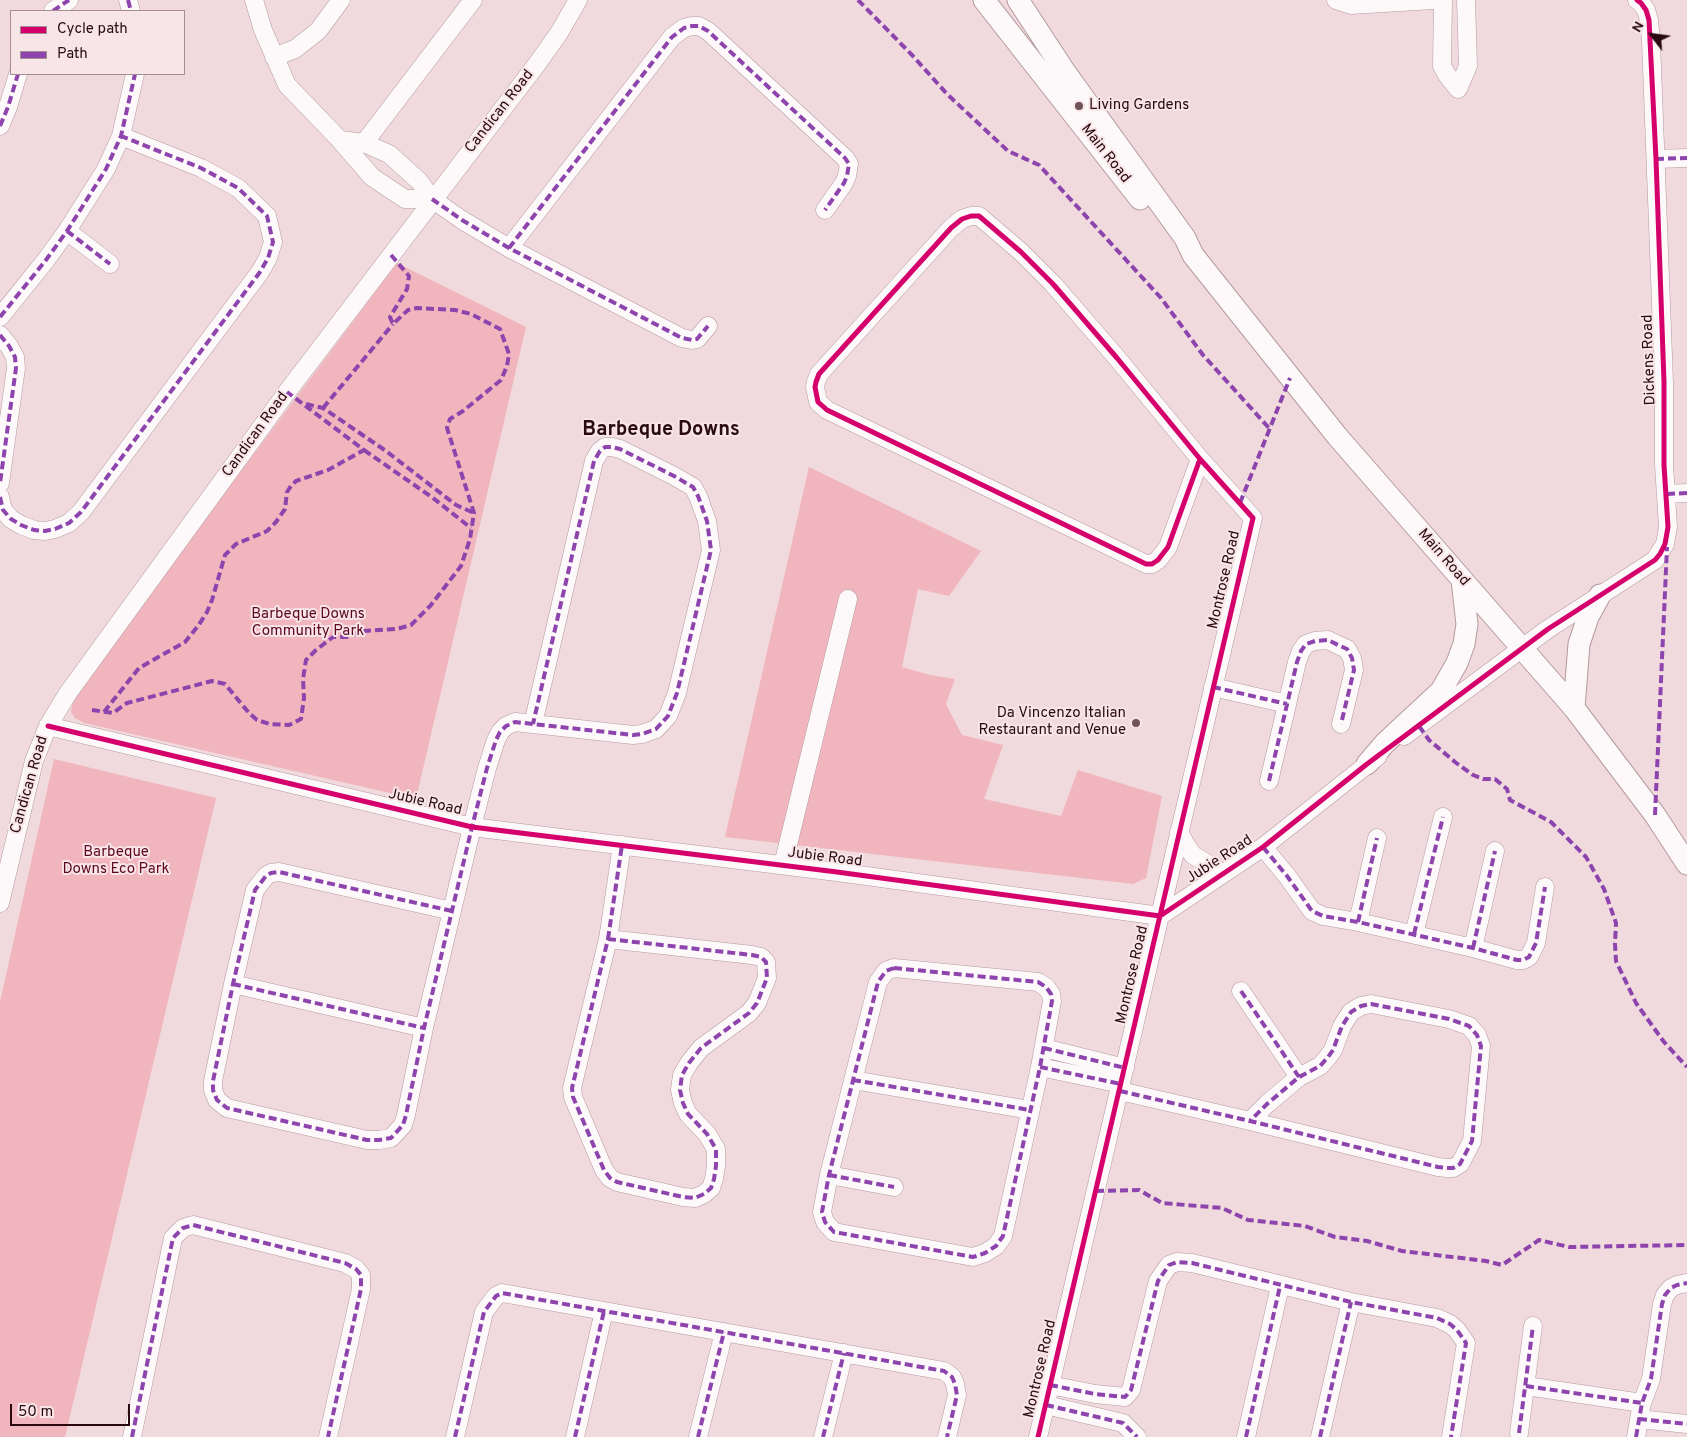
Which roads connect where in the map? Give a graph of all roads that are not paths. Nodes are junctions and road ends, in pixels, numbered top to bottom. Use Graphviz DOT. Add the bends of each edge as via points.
graph roads {
  1 [pos="69,0"];
  2 [pos="254,0"];
  3 [pos="341,0"];
  4 [pos="472,0"];
  5 [pos="578,0"];
  6 [pos="984,0"];
  7 [pos="1018,0"];
  8 [pos="1336,0"];
  9 [pos="1434,0"];
  10 [pos="1443,0"];
  11 [pos="1454,0"];
  12 [pos="1466,0"];
  13 [pos="1637,0"];
  14 [pos="54,10"];
  15 [pos="274,57"];
  16 [pos="18,75"];
  17 [pos="135,75"];
  18 [pos="1458,90"];
  19 [pos="0,126"];
  20 [pos="121,136"];
  21 [pos="340,140"];
  22 [pos="364,142"];
  23 [pos="1687,158"];
  24 [pos="1656,159"];
  25 [pos="432,199"];
  26 [pos="825,210"];
  27 [pos="67,231"];
  28 [pos="509,248"];
  29 [pos="1193,255"];
  30 [pos="110,264"];
  31 [pos="0,317"];
  32 [pos="708,326"];
  33 [pos="0,335"];
  34 [pos="1200,460"];
  35 [pos="0,483"];
  36 [pos="1667,494"];
  37 [pos="1687,494"];
  38 [pos="0,497"];
  39 [pos="1462,580"];
  40 [pos="1600,595"];
  41 [pos="848,599"];
  42 [pos="1522,648"];
  43 [pos="1213,687"];
  44 [pos="1287,704"];
  45 [pos="1574,708"];
  46 [pos="533,724"];
  47 [pos="1341,724"];
  48 [pos="48,726"];
  49 [pos="1367,764"];
  50 [pos="1268,781"];
  51 [pos="1443,818"];
  52 [pos="472,827"];
  53 [pos="1179,832"];
  54 [pos="1377,838"];
  55 [pos="622,845"];
  56 [pos="1263,847"];
  57 [pos="1494,851"];
  58 [pos="1687,864"];
  59 [pos="783,865"];
  60 [pos="1222,873"];
  61 [pos="1545,887"];
  62 [pos="0,903"];
  63 [pos="452,910"];
  64 [pos="1160,916"];
  65 [pos="1358,922"];
  66 [pos="1414,934"];
  67 [pos="608,938"];
  68 [pos="1473,948"];
  69 [pos="233,984"];
  70 [pos="1241,991"];
  71 [pos="424,1028"];
  72 [pos="1044,1048"];
  73 [pos="1040,1067"];
  74 [pos="1299,1077"];
  75 [pos="853,1080"];
  76 [pos="1122,1081"];
  77 [pos="1030,1110"];
  78 [pos="1250,1120"];
  79 [pos="829,1175"];
  80 [pos="894,1186"];
  81 [pos="1687,1283"];
  82 [pos="1280,1286"];
  83 [pos="1351,1302"];
  84 [pos="604,1311"];
  85 [pos="1533,1326"];
  86 [pos="724,1332"];
  87 [pos="844,1353"];
  88 [pos="1050,1385"];
  89 [pos="1526,1386"];
  90 [pos="1046,1405"];
  91 [pos="1641,1411"];
  92 [pos="1687,1424"];
  93 [pos="1519,1433"];
  94 [pos="132,1437"];
  95 [pos="328,1437"];
  96 [pos="455,1437"];
  97 [pos="575,1437"];
  98 [pos="698,1437"];
  99 [pos="823,1437"];
  100 [pos="947,1437"];
  101 [pos="1038,1437"];
  102 [pos="1137,1437"];
  103 [pos="1246,1437"];
  104 [pos="1320,1437"];
  105 [pos="1451,1437"];
  106 [pos="1636,1437"];
  1 -- 14 [label="street"];
  2 -- 15 [label="street"];
  3 -- 15 [label="street" via="318,31 295,49"];
  4 -- 22 [label="street"];
  5 -- 25 [label="street, Candican Road" via="537,64"];
  6 -- 29 [label="street, Main Road" via="1177,245"];
  7 -- 29 [label="street, Main Road" via="1065,72 1185,238"];
  8 -- 9 [label="street" via="1351,5"];
  10 -- 18 [label="street" via="1442,66"];
  11 -- 18 [label="street"];
  12 -- 18 [label="street" via="1468,66"];
  13 -- 24 [label="street, Dickens Road" via="1646,10 1649,20"];
  15 -- 21 [label="street" via="286,85"];
  16 -- 19 [label="street"];
  17 -- 20 [label="street"];
  20 -- 27 [label="street" via="102,175"];
  20 -- 38 [label="street" via="201,168 238,188 267,216 273,242 268,258 87,504 69,523 55,530 34,530 11,519"];
  21 -- 22 [label="street"];
  21 -- 25 [label="street" via="372,177 405,200"];
  22 -- 25 [label="street" via="389,154 419,180"];
  23 -- 24 [label="street"];
  24 -- 36 [label="street, Dickens Road"];
  25 -- 28 [label="street"];
  25 -- 48 [label="street, Candican Road" via="81,674"];
  26 -- 28 [label="street" via="848,176 845,158 708,31 692,26 672,37"];
  27 -- 30 [label="street"];
  27 -- 31 [label="street"];
  28 -- 32 [label="street" via="682,338 697,339"];
  29 -- 39 [label="street, Main Road" via="1331,429"];
  33 -- 35 [label="street" via="10,346 16,368"];
  34 -- 34 [label="street" via="1053,284 979,216 962,219 951,228 819,374 815,386 818,402 827,410 1146,564 1158,560 1168,547"];
  34 -- 43 [label="street, Montrose Road" via="1253,518"];
  36 -- 37 [label="street"];
  36 -- 40 [label="street, Dickens Road" via="1666,536 1660,554"];
  39 -- 42 [label="street, Main Road"];
  39 -- 49 [label="street" via="1466,624 1464,644 1457,663 1441,691"];
  40 -- 42 [label="street, Dickens Road"];
  40 -- 45 [label="street" via="1588,616 1579,644"];
  41 -- 59 [label="street"];
  42 -- 45 [label="street, Main Road"];
  42 -- 49 [label="street, Jubie Road"];
  43 -- 44 [label="street"];
  43 -- 53 [label="street, Montrose Road"];
  44 -- 47 [label="street" via="1306,644 1314,640 1328,640 1347,649 1354,670"];
  44 -- 50 [label="street"];
  45 -- 58 [label="street, Main Road" via="1655,815"];
  46 -- 46 [label="street" via="642,734 662,725 677,693 711,550 707,521 692,487 612,446 600,451 594,461"];
  46 -- 52 [label="street" via="515,722 500,732"];
  48 -- 52 [label="street, Jubie Road"];
  48 -- 62 [label="street, Candican Road" via="34,761"];
  49 -- 56 [label="street, Jubie Road"];
  51 -- 66 [label="street"];
  52 -- 55 [label="street, Jubie Road"];
  52 -- 63 [label="street"];
  53 -- 60 [label="street" via="1193,855"];
  53 -- 64 [label="street, Montrose Road"];
  54 -- 65 [label="street"];
  55 -- 59 [label="street, Jubie Road"];
  55 -- 67 [label="street"];
  56 -- 60 [label="street, Jubie Road"];
  56 -- 65 [label="street" via="1312,911"];
  57 -- 68 [label="street"];
  59 -- 64 [label="street, Jubie Road"];
  60 -- 64 [label="street, Jubie Road"];
  61 -- 68 [label="street" via="1536,942 1529,956 1517,960"];
  63 -- 69 [label="street" via="279,872 271,873 260,881 255,890"];
  63 -- 71 [label="street"];
  64 -- 76 [label="street, Montrose Road"];
  65 -- 66 [label="street"];
  66 -- 68 [label="street"];
  67 -- 67 [label="street" via="752,955 762,957 766,962 767,978 757,1004 701,1048 682,1075 680,1090 683,1103 716,1150 711,1188 695,1198 610,1178 573,1097 572,1088"];
  69 -- 71 [label="street"];
  69 -- 71 [label="street" via="213,1080 216,1100 227,1108 358,1138 391,1138 403,1125"];
  70 -- 74 [label="street"];
  72 -- 73 [label="street"];
  72 -- 75 [label="street" via="1052,1001 1051,994 1038,982 894,968 886,971 878,982"];
  72 -- 76 [label="street"];
  73 -- 76 [label="street"];
  73 -- 77 [label="street"];
  74 -- 78 [label="street"];
  74 -- 78 [label="street" via="1320,1066 1328,1057 1351,1012 1371,1004 1461,1023 1475,1031 1481,1046 1472,1141 1460,1164 1453,1168"];
  75 -- 77 [label="street"];
  75 -- 79 [label="street"];
  76 -- 78 [label="street"];
  76 -- 88 [label="street, Montrose Road"];
  77 -- 79 [label="street" via="1003,1236 996,1246 973,1257 834,1232 825,1222 822,1212"];
  79 -- 80 [label="street"];
  81 -- 91 [label="street" via="1671,1288 1665,1295"];
  82 -- 83 [label="street"];
  82 -- 88 [label="street" via="1192,1263 1169,1265 1158,1281 1132,1390 1125,1396"];
  82 -- 103 [label="street"];
  83 -- 104 [label="street"];
  83 -- 105 [label="street" via="1437,1318 1457,1330 1466,1343"];
  84 -- 86 [label="street"];
  84 -- 96 [label="street" via="508,1293 496,1296 484,1312"];
  84 -- 97 [label="street"];
  85 -- 89 [label="street"];
  86 -- 87 [label="street"];
  86 -- 98 [label="street"];
  87 -- 99 [label="street"];
  87 -- 100 [label="street" via="944,1371 952,1377 957,1395"];
  88 -- 90 [label="street, Montrose Road"];
  89 -- 91 [label="street"];
  89 -- 93 [label="street"];
  90 -- 101 [label="street, Montrose Road"];
  90 -- 102 [label="street" via="1123,1423"];
  91 -- 92 [label="street"];
  91 -- 106 [label="street"];
  94 -- 95 [label="street" via="174,1238 183,1228 193,1225 345,1263 360,1275 361,1290"];
}
